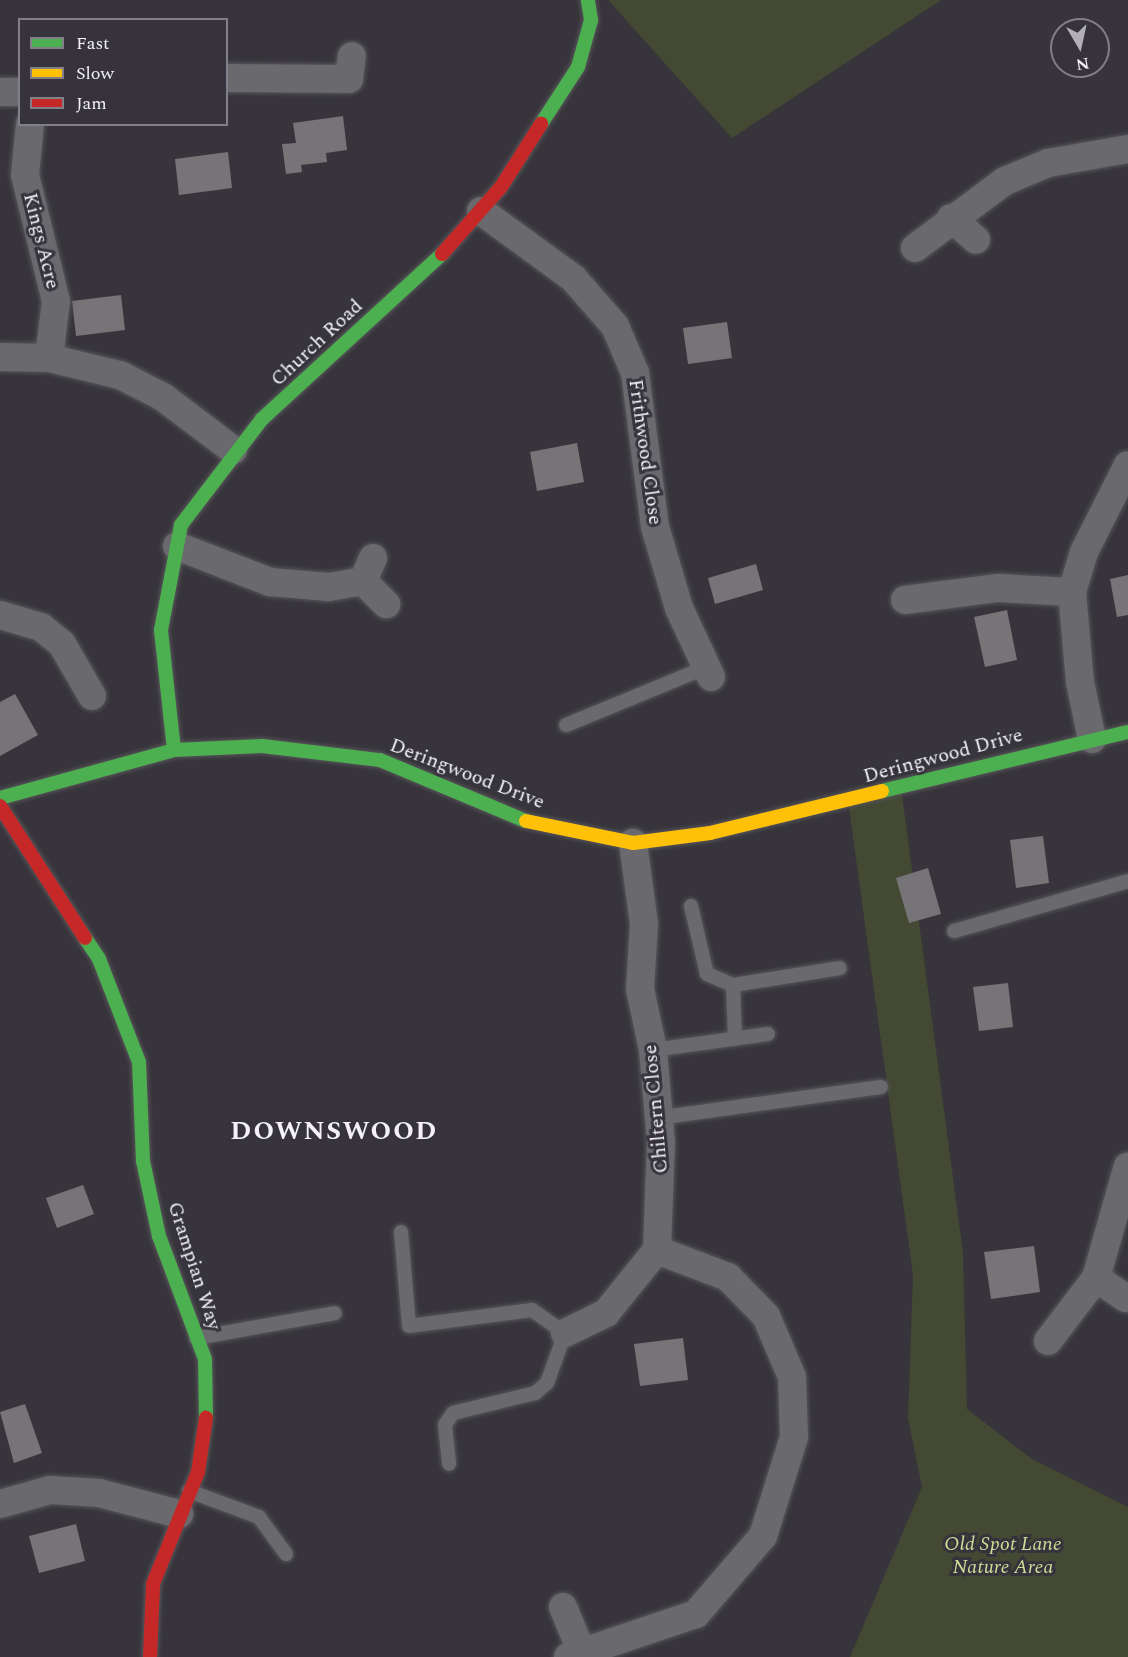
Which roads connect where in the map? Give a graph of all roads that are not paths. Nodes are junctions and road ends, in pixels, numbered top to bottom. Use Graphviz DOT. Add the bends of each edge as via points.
graph roads {
  1 [pos="588,0"];
  2 [pos="352,56"];
  3 [pos="228,78"];
  4 [pos="0,92"];
  5 [pos="18,92"];
  6 [pos="30,126"];
  7 [pos="1128,149"];
  8 [pos="481,211"];
  9 [pos="951,218"];
  10 [pos="976,240"];
  11 [pos="915,248"];
  12 [pos="0,357"];
  13 [pos="49,358"];
  14 [pos="233,450"];
  15 [pos="1124,482"];
  16 [pos="177,546"];
  17 [pos="1072,592"];
  18 [pos="905,600"];
  19 [pos="386,604"];
  20 [pos="0,615"];
  21 [pos="709,672"];
  22 [pos="92,696"];
  23 [pos="566,725"];
  24 [pos="1128,732"];
  25 [pos="1092,739"];
  26 [pos="174,750"];
  27 [pos="0,798"];
  28 [pos="0,806"];
  29 [pos="633,843"];
  30 [pos="1128,881"];
  31 [pos="691,906"];
  32 [pos="954,931"];
  33 [pos="840,968"];
  34 [pos="733,985"];
  35 [pos="768,1034"];
  36 [pos="735,1038"];
  37 [pos="653,1050"];
  38 [pos="881,1087"];
  39 [pos="657,1118"];
  40 [pos="1128,1166"];
  41 [pos="401,1232"];
  42 [pos="657,1250"];
  43 [pos="1096,1278"];
  44 [pos="1126,1298"];
  45 [pos="335,1313"];
  46 [pos="565,1333"];
  47 [pos="196,1338"];
  48 [pos="1048,1341"];
  49 [pos="449,1464"];
  50 [pos="184,1503"];
  51 [pos="0,1504"];
  52 [pos="286,1554"];
  53 [pos="563,1607"];
  54 [pos="575,1655"];
  55 [pos="150,1657"];
  1 -- 8 [label="street, Church Road" via="591,20 578,67 542,130"];
  2 -- 3 [label="street" via="349,79"];
  4 -- 5 [label="street"];
  6 -- 13 [label="street, Kings Acre" via="25,175 56,301"];
  7 -- 9 [label="street" via="1048,163 1005,181"];
  8 -- 14 [label="street, Church Road" via="443,253"];
  8 -- 21 [label="street, Frithwood Close" via="573,278 615,326 635,373 655,527 679,608"];
  9 -- 10 [label="street"];
  9 -- 11 [label="street"];
  12 -- 13 [label="street"];
  13 -- 14 [label="street" via="120,375 163,397"];
  14 -- 16 [label="street, Church Road" via="181,525"];
  15 -- 17 [label="street" via="1084,552"];
  16 -- 19 [label="street" via="270,582 329,587 368,570"];
  16 -- 26 [label="street, Church Road" via="161,630"];
  17 -- 18 [label="street" via="998,588"];
  17 -- 25 [label="street" via="1080,682"];
  20 -- 22 [label="street" via="41,627 62,644"];
  21 -- 23 [label="lane"];
  24 -- 25 [label="street, Deringwood Drive"];
  25 -- 29 [label="street, Deringwood Drive" via="710,833"];
  26 -- 27 [label="street, Deringwood Drive"];
  26 -- 29 [label="street, Deringwood Drive" via="262,746 380,760 519,819"];
  28 -- 47 [label="street, Grampian Way" via="99,959 139,1062 143,1161 156,1225"];
  29 -- 37 [label="street, Chiltern Close" via="644,924 640,989"];
  30 -- 32 [label="lane"];
  31 -- 34 [label="lane" via="707,974"];
  33 -- 34 [label="lane"];
  34 -- 36 [label="lane"];
  35 -- 36 [label="lane"];
  36 -- 37 [label="lane"];
  37 -- 39 [label="street, Chiltern Close"];
  38 -- 39 [label="lane"];
  39 -- 42 [label="street, Chiltern Close" via="662,1202"];
  40 -- 43 [label="street"];
  41 -- 46 [label="lane" via="408,1326 531,1310"];
  42 -- 46 [label="street" via="606,1313"];
  42 -- 54 [label="street" via="728,1276 766,1316 792,1377 794,1437 763,1536 696,1614 623,1634"];
  43 -- 44 [label="street"];
  43 -- 48 [label="street"];
  45 -- 47 [label="lane"];
  46 -- 49 [label="lane" via="547,1383 535,1393 453,1413 445,1425"];
  47 -- 50 [label="street, Grampian Way" via="205,1359 207,1411 198,1472"];
  50 -- 51 [label="street" via="50,1490"];
  50 -- 52 [label="lane" via="260,1517"];
  50 -- 55 [label="street, Grampian Way" via="153,1584"];
  53 -- 54 [label="street"];
}
